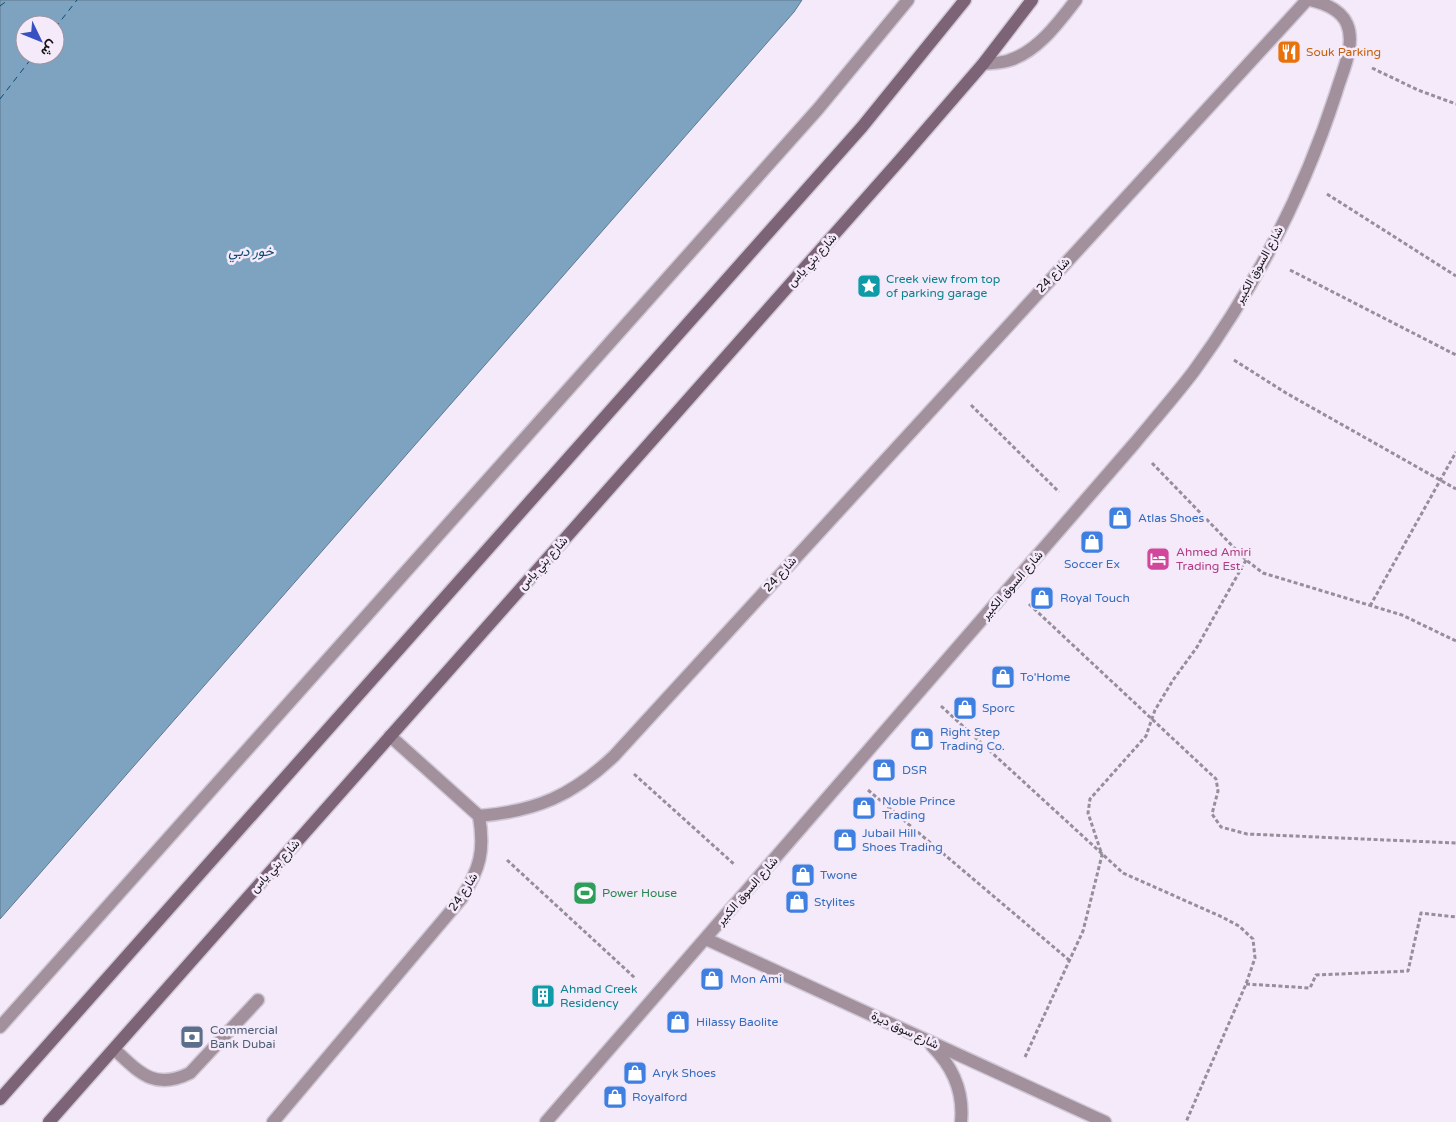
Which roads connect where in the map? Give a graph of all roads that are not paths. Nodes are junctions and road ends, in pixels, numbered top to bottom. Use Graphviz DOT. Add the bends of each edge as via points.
graph roads {
  1 [pos="908,0"];
  2 [pos="965,0"];
  3 [pos="1032,0"];
  4 [pos="1076,0"];
  5 [pos="1308,0"];
  6 [pos="983,64"];
  7 [pos="390,736"];
  8 [pos="479,816"];
  9 [pos="706,939"];
  10 [pos="258,1000"];
  11 [pos="0,1027"];
  12 [pos="925,1039"];
  13 [pos="114,1049"];
  14 [pos="0,1099"];
  15 [pos="49,1122"];
  16 [pos="273,1122"];
  17 [pos="546,1122"];
  18 [pos="961,1122"];
  19 [pos="1105,1122"];
  1 -- 11 [label="street" via="818,109"];
  2 -- 14 [label="main road" via="862,127"];
  3 -- 6 [label="main road, شارع بني ياس"];
  4 -- 6 [label="street" via="1050,32 1031,48 1010,60"];
  5 -- 8 [label="street, شارع 24" via="614,756 567,794 539,806"];
  5 -- 9 [label="street, شارع السوق الكبير" via="1322,3 1347,22 1351,38 1347,57 1326,124 1290,210 1245,293 1193,371 1134,444"];
  6 -- 7 [label="main road, شارع بني ياس"];
  7 -- 8 [label="street"];
  7 -- 13 [label="main road, شارع بني ياس"];
  8 -- 16 [label="street, شارع 24" via="483,838 481,860 461,899"];
  9 -- 12 [label="street, شارع سوق ديرة"];
  9 -- 17 [label="street, شارع السوق الكبير"];
  10 -- 13 [label="street" via="190,1074 177,1080 150,1078 137,1071"];
  12 -- 18 [label="street" via="947,1061 960,1089"];
  12 -- 19 [label="street, شارع سوق ديرة"];
  13 -- 15 [label="main road, شارع بني ياس"];
}
